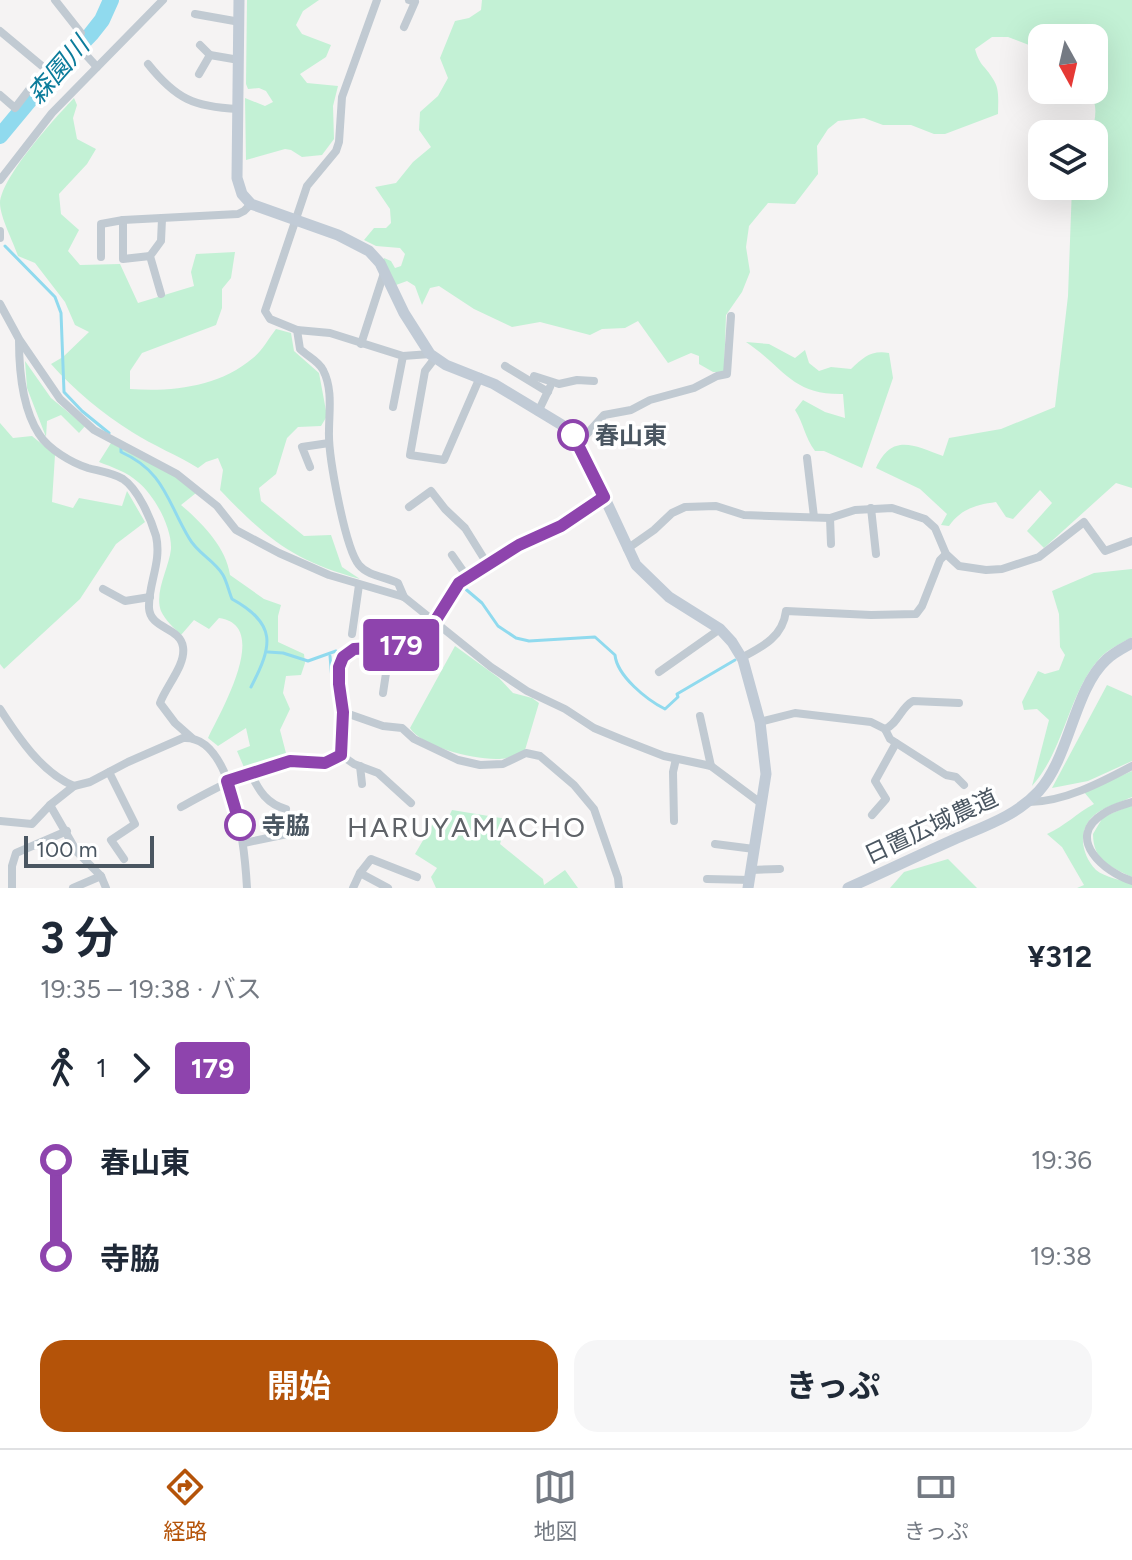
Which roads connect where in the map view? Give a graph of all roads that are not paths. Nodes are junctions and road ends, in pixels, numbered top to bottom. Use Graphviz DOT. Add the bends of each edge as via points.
graph roads {
  1 [pos="55,0"];
  2 [pos="163,0"];
  3 [pos="239,0"];
  4 [pos="377,0"];
  5 [pos="409,0"];
  6 [pos="195,14"];
  7 [pos="240,22"];
  8 [pos="404,27"];
  9 [pos="0,31"];
  10 [pos="76,44"];
  11 [pos="200,45"];
  12 [pos="210,55"];
  13 [pos="239,60"];
  14 [pos="148,64"];
  15 [pos="97,67"];
  16 [pos="48,71"];
  17 [pos="199,74"];
  18 [pos="0,95"];
  19 [pos="238,109"];
  20 [pos="0,180"];
  21 [pos="251,204"];
  22 [pos="162,219"];
  23 [pos="123,220"];
  24 [pos="294,220"];
  25 [pos="0,231"];
  26 [pos="0,238"];
  27 [pos="150,256"];
  28 [pos="101,257"];
  29 [pos="384,273"];
  30 [pos="161,294"];
  31 [pos="0,304"];
  32 [pos="731,316"];
  33 [pos="297,330"];
  34 [pos="19,339"];
  35 [pos="361,344"];
  36 [pos="403,356"];
  37 [pos="432,356"];
  38 [pos="505,366"];
  39 [pos="534,376"];
  40 [pos="480,377"];
  41 [pos="594,381"];
  42 [pos="553,382"];
  43 [pos="548,392"];
  44 [pos="393,407"];
  45 [pos="538,412"];
  46 [pos="329,443"];
  47 [pos="579,443"];
  48 [pos="807,458"];
  49 [pos="310,467"];
  50 [pos="604,497"];
  51 [pos="409,507"];
  52 [pos="871,508"];
  53 [pos="814,517"];
  54 [pos="830,518"];
  55 [pos="1132,541"];
  56 [pos="831,544"];
  57 [pos="627,549"];
  58 [pos="876,554"];
  59 [pos="946,554"];
  60 [pos="452,555"];
  61 [pos="488,565"];
  62 [pos="468,578"];
  63 [pos="359,585"];
  64 [pos="103,589"];
  65 [pos="150,597"];
  66 [pos="404,597"];
  67 [pos="434,623"];
  68 [pos="720,629"];
  69 [pos="352,634"];
  70 [pos="1132,643"];
  71 [pos="390,647"];
  72 [pos="741,658"];
  73 [pos="659,672"];
  74 [pos="383,693"];
  75 [pos="959,703"];
  76 [pos="0,709"];
  77 [pos="343,712"];
  78 [pos="700,716"];
  79 [pos="760,722"];
  80 [pos="885,729"];
  81 [pos="192,738"];
  82 [pos="896,743"];
  83 [pos="341,755"];
  84 [pos="676,759"];
  85 [pos="360,766"];
  86 [pos="711,766"];
  87 [pos="1132,766"];
  88 [pos="109,772"];
  89 [pos="251,774"];
  90 [pos="227,781"];
  91 [pos="362,784"];
  92 [pos="964,785"];
  93 [pos="74,786"];
  94 [pos="1027,802"];
  95 [pos="1132,802"];
  96 [pos="411,803"];
  97 [pos="762,804"];
  98 [pos="50,805"];
  99 [pos="181,807"];
  100 [pos="286,809"];
  101 [pos="872,815"];
  102 [pos="0,821"];
  103 [pos="674,821"];
  104 [pos="67,831"];
  105 [pos="292,833"];
  106 [pos="244,843"];
  107 [pos="715,844"];
  108 [pos="754,849"];
  109 [pos="124,859"];
  110 [pos="780,869"];
  111 [pos="360,873"];
  112 [pos="101,876"];
  113 [pos="417,877"];
  114 [pos="707,879"];
  115 [pos="750,879"];
  116 [pos="1132,881"];
  117 [pos="12,888"];
  118 [pos="73,888"];
  119 [pos="106,888"];
  120 [pos="247,888"];
  121 [pos="353,888"];
  122 [pos="388,888"];
  123 [pos="619,888"];
  124 [pos="848,888"];
  1 -- 10 [label="street" via="81,33"];
  2 -- 15 [label="street"];
  3 -- 7 [label="street"];
  4 -- 24 [label="street" via="342,97 336,151 307,186"];
  5 -- 8 [label="street" via="415,2"];
  6 -- 7 [label="street"];
  7 -- 13 [label="street"];
  9 -- 16 [label="street"];
  10 -- 15 [label="street"];
  10 -- 16 [label="street"];
  11 -- 12 [label="street"];
  12 -- 13 [label="street"];
  12 -- 17 [label="street"];
  13 -- 19 [label="street"];
  14 -- 19 [label="street" via="164,84 190,102"];
  15 -- 20 [label="street" via="34,132"];
  16 -- 18 [label="street" via="15,108"];
  19 -- 21 [label="street" via="237,178"];
  21 -- 22 [label="street" via="238,214"];
  21 -- 24 [label="street"];
  22 -- 23 [label="street"];
  22 -- 27 [label="street" via="161,241"];
  23 -- 27 [label="street" via="123,259"];
  23 -- 28 [label="street" via="101,224"];
  24 -- 29 [label="street" via="369,251"];
  24 -- 33 [label="street" via="265,311 270,319"];
  25 -- 26 [label="street"];
  27 -- 30 [label="street"];
  29 -- 35 [label="street"];
  29 -- 37 [label="street"];
  31 -- 34 [label="street"];
  32 -- 47 [label="street" via="727,374 604,415"];
  33 -- 35 [label="street" via="330,333"];
  33 -- 46 [label="street" via="300,349 324,370"];
  34 -- 63 [label="street" via="60,399 94,430 177,474 217,506 236,530"];
  34 -- 65 [label="street" via="19,367 40,437 83,466 132,486 158,549"];
  35 -- 36 [label="street"];
  36 -- 37 [label="street"];
  36 -- 44 [label="street"];
  37 -- 40 [label="street"];
  37 -- 40 [label="street" via="410,455 444,460"];
  38 -- 43 [label="street"];
  39 -- 42 [label="street"];
  40 -- 45 [label="street"];
  41 -- 42 [label="street"];
  42 -- 43 [label="street"];
  43 -- 45 [label="street"];
  45 -- 47 [label="street" via="562,425"];
  46 -- 49 [label="street" via="302,447"];
  46 -- 66 [label="street" via="353,554 365,571 398,583"];
  47 -- 50 [label="street"];
  48 -- 53 [label="street"];
  50 -- 57 [label="street"];
  50 -- 61 [label="street"];
  51 -- 61 [label="street" via="431,491 465,528"];
  52 -- 54 [label="street"];
  52 -- 58 [label="street"];
  52 -- 59 [label="street" via="892,508 925,519"];
  53 -- 54 [label="street"];
  53 -- 57 [label="street" via="685,507"];
  54 -- 56 [label="street"];
  55 -- 59 [label="street" via="1105,551 1084,522 1039,557 1002,569 959,566"];
  57 -- 68 [label="street" via="655,586"];
  59 -- 72 [label="street" via="916,614 786,611 773,639"];
  60 -- 62 [label="street"];
  61 -- 62 [label="street"];
  62 -- 67 [label="street" via="459,583"];
  63 -- 66 [label="street"];
  63 -- 69 [label="street"];
  64 -- 65 [label="street" via="125,601"];
  65 -- 81 [label="street" via="150,615 179,637 183,648 160,703"];
  66 -- 67 [label="street"];
  67 -- 71 [label="street" via="417,637"];
  67 -- 84 [label="street" via="527,691 594,728"];
  68 -- 72 [label="street"];
  68 -- 73 [label="street"];
  70 -- 94 [label="street, 日置広域農道" via="1105,660 1094,675 1056,764"];
  71 -- 74 [label="street"];
  71 -- 77 [label="street" via="354,649 343,657"];
  72 -- 79 [label="street"];
  75 -- 80 [label="street" via="913,701"];
  76 -- 93 [label="street" via="27,746"];
  77 -- 83 [label="street"];
  77 -- 123 [label="street" via="402,728 458,760 480,765 503,764 526,753 540,756 594,809"];
  78 -- 86 [label="street"];
  79 -- 80 [label="street" via="795,713 871,722"];
  79 -- 97 [label="street" via="766,765"];
  80 -- 82 [label="street"];
  81 -- 88 [label="street"];
  81 -- 90 [label="street" via="212,751"];
  82 -- 92 [label="street"];
  82 -- 101 [label="street" via="875,781 886,799"];
  83 -- 85 [label="street"];
  83 -- 89 [label="street" via="325,763 290,761"];
  84 -- 86 [label="street"];
  84 -- 103 [label="street"];
  85 -- 91 [label="street"];
  85 -- 96 [label="street" via="378,773"];
  86 -- 97 [label="street"];
  87 -- 94 [label="street" via="1088,787"];
  88 -- 93 [label="street"];
  88 -- 109 [label="street" via="135,824 111,840"];
  89 -- 90 [label="street"];
  89 -- 100 [label="street" via="267,799"];
  90 -- 99 [label="street"];
  90 -- 106 [label="street"];
  93 -- 98 [label="street"];
  94 -- 124 [label="street, 日置広域農道" via="990,825"];
  95 -- 116 [label="street" via="1101,814 1088,840 1097,862"];
  97 -- 108 [label="street"];
  98 -- 102 [label="street" via="32,824"];
  98 -- 104 [label="street"];
  104 -- 112 [label="street" via="77,852"];
  104 -- 117 [label="street" via="16,853"];
  105 -- 106 [label="street"];
  106 -- 120 [label="street"];
  107 -- 108 [label="street"];
  108 -- 115 [label="street"];
  110 -- 115 [label="street"];
  111 -- 113 [label="street" via="371,859"];
  111 -- 121 [label="street"];
  111 -- 122 [label="street"];
  112 -- 118 [label="street"];
  112 -- 119 [label="street"];
  114 -- 115 [label="street"];
}
